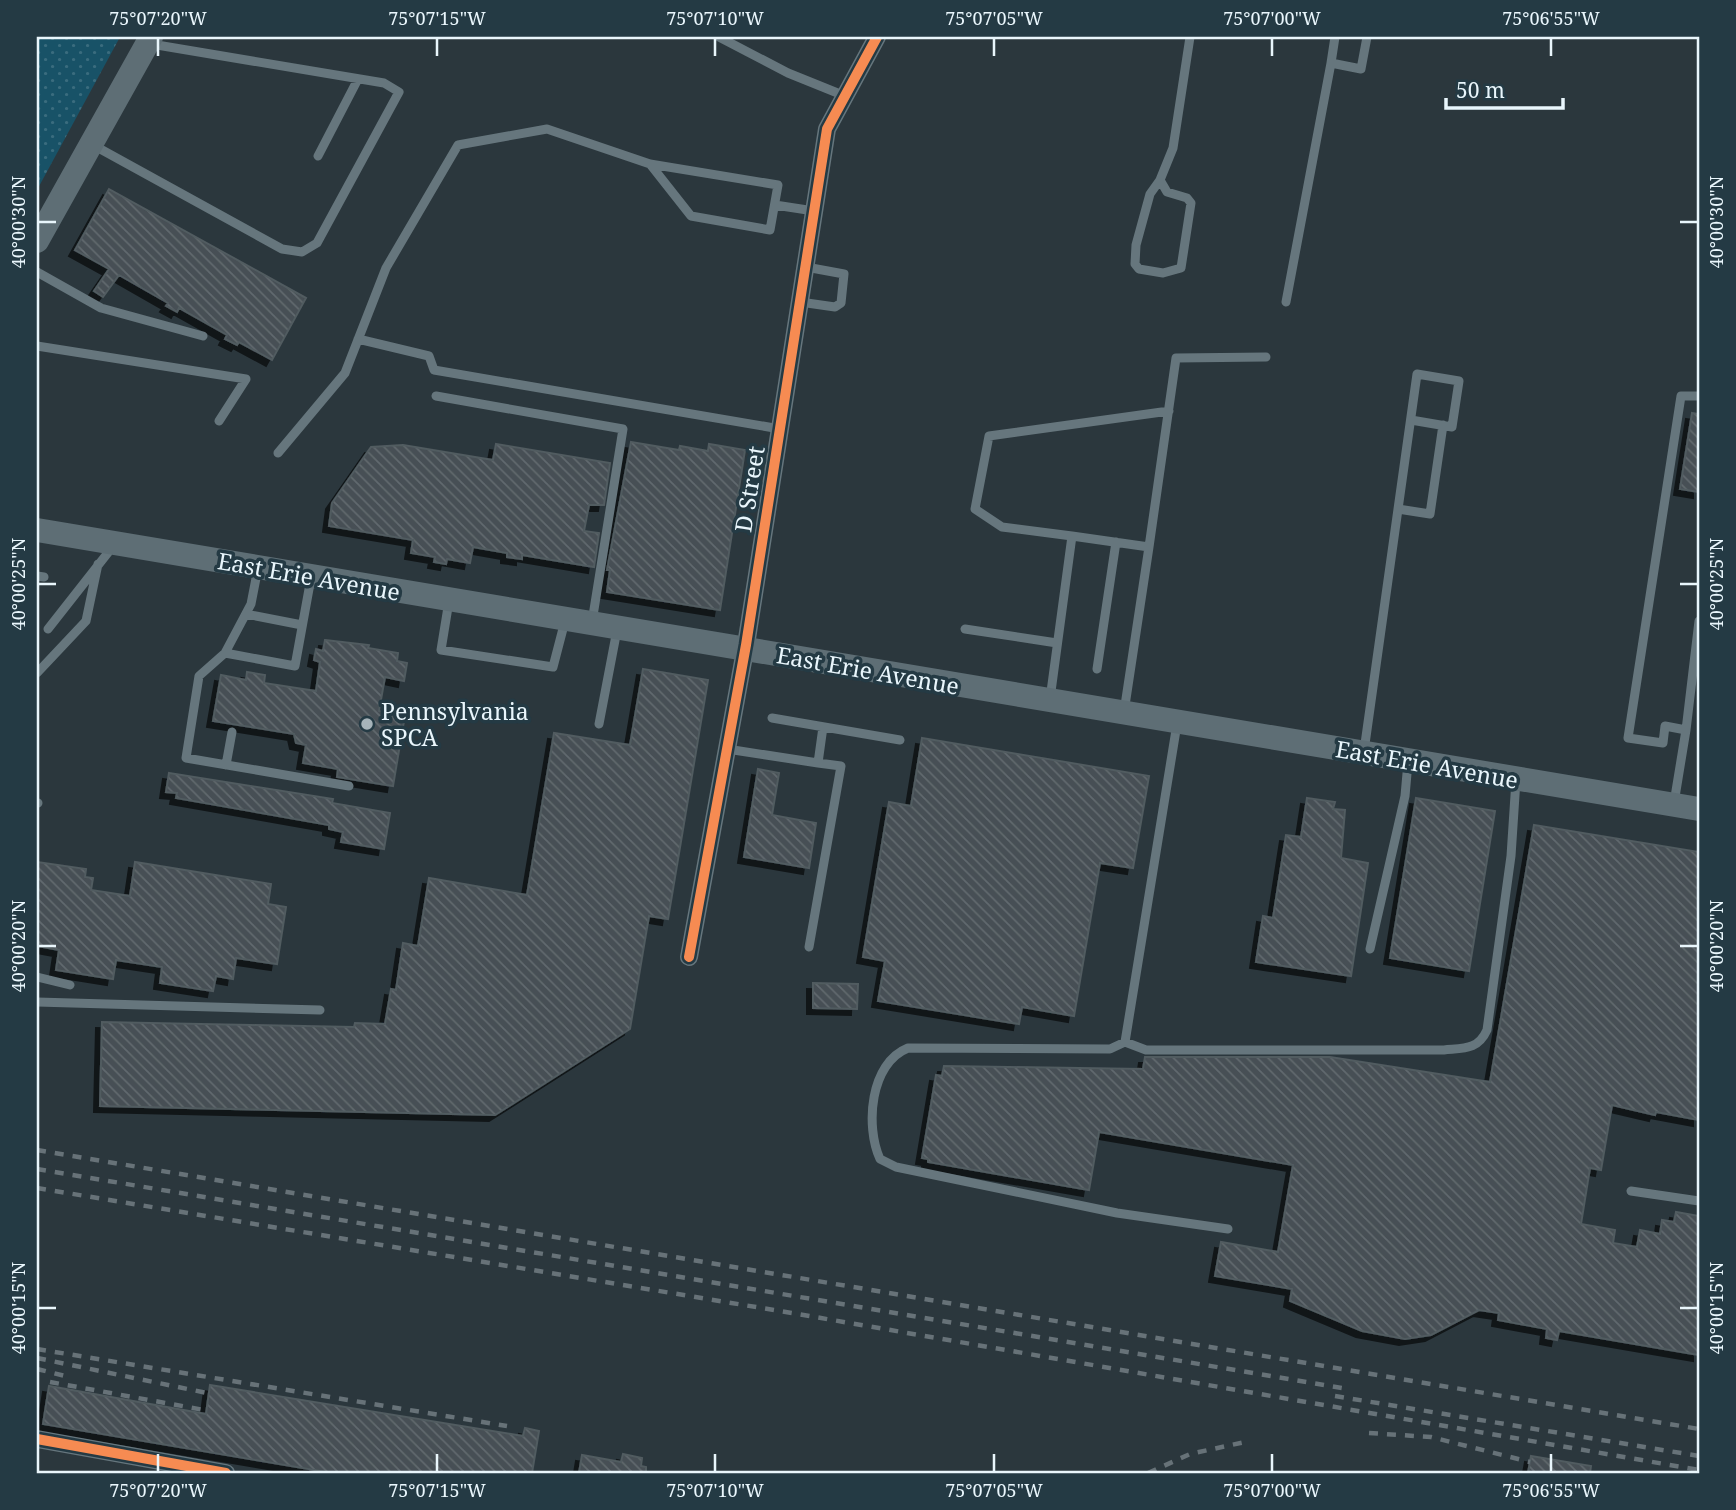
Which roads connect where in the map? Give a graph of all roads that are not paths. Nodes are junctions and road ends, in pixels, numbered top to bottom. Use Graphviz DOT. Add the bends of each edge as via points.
graph roads {
  1 [pos="719,37"];
  2 [pos="877,37"];
  3 [pos="1190,37"];
  4 [pos="1335,37"];
  5 [pos="1367,37"];
  6 [pos="149,40"];
  7 [pos="1331,63"];
  8 [pos="358,79"];
  9 [pos="845,96"];
  10 [pos="92,144"];
  11 [pos="318,156"];
  12 [pos="650,164"];
  13 [pos="1160,180"];
  14 [pos="775,205"];
  15 [pos="814,211"];
  16 [pos="37,241"];
  17 [pos="806,267"];
  18 [pos="37,272"];
  19 [pos="800,303"];
  20 [pos="1286,303"];
  21 [pos="203,336"];
  22 [pos="358,339"];
  23 [pos="37,346"];
  24 [pos="1266,357"];
  25 [pos="436,396"];
  26 [pos="1699,396"];
  27 [pos="1169,411"];
  28 [pos="1411,419"];
  29 [pos="219,421"];
  30 [pos="1443,425"];
  31 [pos="780,429"];
  32 [pos="278,453"];
  33 [pos="1398,509"];
  34 [pos="44,530"];
  35 [pos="1072,536"];
  36 [pos="1116,542"];
  37 [pos="114,543"];
  38 [pos="1149,547"];
  39 [pos="98,564"];
  40 [pos="258,567"];
  41 [pos="311,576"];
  42 [pos="449,599"];
  43 [pos="246,614"];
  44 [pos="565,619"];
  45 [pos="1699,621"];
  46 [pos="592,623"];
  47 [pos="302,625"];
  48 [pos="618,628"];
  49 [pos="48,629"];
  50 [pos="965,629"];
  51 [pos="1057,643"];
  52 [pos="745,649"];
  53 [pos="225,653"];
  54 [pos="1097,669"];
  55 [pos="37,673"];
  56 [pos="1050,700"];
  57 [pos="1124,713"];
  58 [pos="772,718"];
  59 [pos="1178,722"];
  60 [pos="599,724"];
  61 [pos="823,727"];
  62 [pos="1686,730"];
  63 [pos="232,732"];
  64 [pos="900,740"];
  65 [pos="727,749"];
  66 [pos="1364,753"];
  67 [pos="1408,761"];
  68 [pos="818,763"];
  69 [pos="226,765"];
  70 [pos="1516,779"];
  71 [pos="349,786"];
  72 [pos="1673,805"];
  73 [pos="1699,809"];
  74 [pos="809,947"];
  75 [pos="1370,949"];
  76 [pos="689,957"];
  77 [pos="37,977"];
  78 [pos="70,985"];
  79 [pos="37,1002"];
  80 [pos="320,1010"];
  81 [pos="1125,1042"];
  82 [pos="1631,1191"];
  83 [pos="1699,1201"];
  84 [pos="1228,1229"];
  85 [pos="37,1439"];
  86 [pos="226,1473"];
  1 -- 9 [label="lane"];
  2 -- 9 [label="street, D Street"];
  3 -- 13 [label="lane" via="1173,148"];
  4 -- 7 [label="lane"];
  5 -- 7 [label="lane" via="1361,69"];
  6 -- 8 [label="lane"];
  6 -- 10 [label="main road"];
  7 -- 20 [label="lane"];
  8 -- 10 [label="lane" via="384,83 400,92 317,243 302,252 282,249"];
  8 -- 11 [label="lane"];
  9 -- 15 [label="street, D Street" via="827,129"];
  10 -- 16 [label="main road"];
  12 -- 14 [label="lane" via="778,185"];
  12 -- 14 [label="lane" via="691,216 770,230"];
  12 -- 22 [label="lane" via="547,129 458,145 386,268"];
  13 -- 13 [label="lane" via="1150,194 1134,256 1139,269 1163,272 1181,268 1191,203 1167,192"];
  14 -- 15 [label="lane"];
  15 -- 17 [label="street, D Street"];
  17 -- 19 [label="street, D Street"];
  17 -- 19 [label="lane" via="844,274 841,303 835,307"];
  18 -- 21 [label="lane" via="101,308"];
  19 -- 31 [label="street, D Street"];
  22 -- 31 [label="lane" via="429,356 434,370"];
  22 -- 32 [label="lane" via="345,373"];
  23 -- 29 [label="lane" via="246,379"];
  24 -- 27 [label="lane" via="1177,358"];
  25 -- 46 [label="lane" via="623,429"];
  26 -- 62 [label="lane" via="1681,396 1628,738 1663,743 1665,726"];
  27 -- 35 [label="lane" via="989,436 975,509 1002,527"];
  27 -- 38 [label="lane"];
  28 -- 30 [label="lane"];
  28 -- 30 [label="lane" via="1418,374 1459,381 1452,427"];
  28 -- 33 [label="lane"];
  30 -- 33 [label="lane" via="1430,514"];
  31 -- 52 [label="street, D Street"];
  33 -- 66 [label="lane"];
  34 -- 37 [label="main road, East Erie Avenue"];
  35 -- 36 [label="lane"];
  35 -- 51 [label="lane"];
  36 -- 38 [label="lane"];
  36 -- 54 [label="lane"];
  37 -- 39 [label="lane"];
  37 -- 40 [label="main road, East Erie Avenue"];
  38 -- 57 [label="lane"];
  39 -- 49 [label="lane"];
  39 -- 55 [label="lane" via="86,621"];
  40 -- 41 [label="main road, East Erie Avenue"];
  40 -- 43 [label="lane"];
  41 -- 42 [label="main road, East Erie Avenue"];
  41 -- 47 [label="lane"];
  42 -- 44 [label="main road, East Erie Avenue"];
  42 -- 44 [label="lane" via="441,650 553,667"];
  43 -- 47 [label="lane"];
  43 -- 53 [label="lane"];
  44 -- 46 [label="main road, East Erie Avenue"];
  45 -- 62 [label="lane"];
  46 -- 48 [label="main road, East Erie Avenue"];
  47 -- 53 [label="lane" via="295,666"];
  48 -- 52 [label="main road, East Erie Avenue"];
  48 -- 60 [label="lane"];
  50 -- 51 [label="lane"];
  51 -- 56 [label="lane"];
  52 -- 56 [label="main road, East Erie Avenue"];
  52 -- 65 [label="street, D Street"];
  53 -- 69 [label="lane" via="199,676 186,758"];
  56 -- 57 [label="main road, East Erie Avenue"];
  57 -- 59 [label="main road, East Erie Avenue"];
  58 -- 61 [label="lane"];
  59 -- 66 [label="main road, East Erie Avenue"];
  59 -- 81 [label="lane"];
  61 -- 64 [label="lane"];
  61 -- 68 [label="lane"];
  62 -- 72 [label="lane"];
  63 -- 69 [label="lane"];
  65 -- 68 [label="lane"];
  65 -- 76 [label="street, D Street"];
  66 -- 67 [label="main road, East Erie Avenue"];
  67 -- 70 [label="main road, East Erie Avenue"];
  67 -- 75 [label="lane" via="1405,796"];
  68 -- 74 [label="lane" via="841,766"];
  69 -- 71 [label="lane"];
  70 -- 72 [label="main road, East Erie Avenue"];
  70 -- 81 [label="lane" via="1509,870 1487,1030 1481,1042 1472,1048 1444,1050 1146,1050"];
  72 -- 73 [label="main road, East Erie Avenue"];
  77 -- 78 [label="lane"];
  79 -- 80 [label="lane"];
  81 -- 84 [label="lane" via="1110,1049 926,1046 896,1053 883,1067 871,1128 880,1159 940,1178 1117,1213"];
  82 -- 83 [label="lane"];
  85 -- 86 [label="street"];
}
